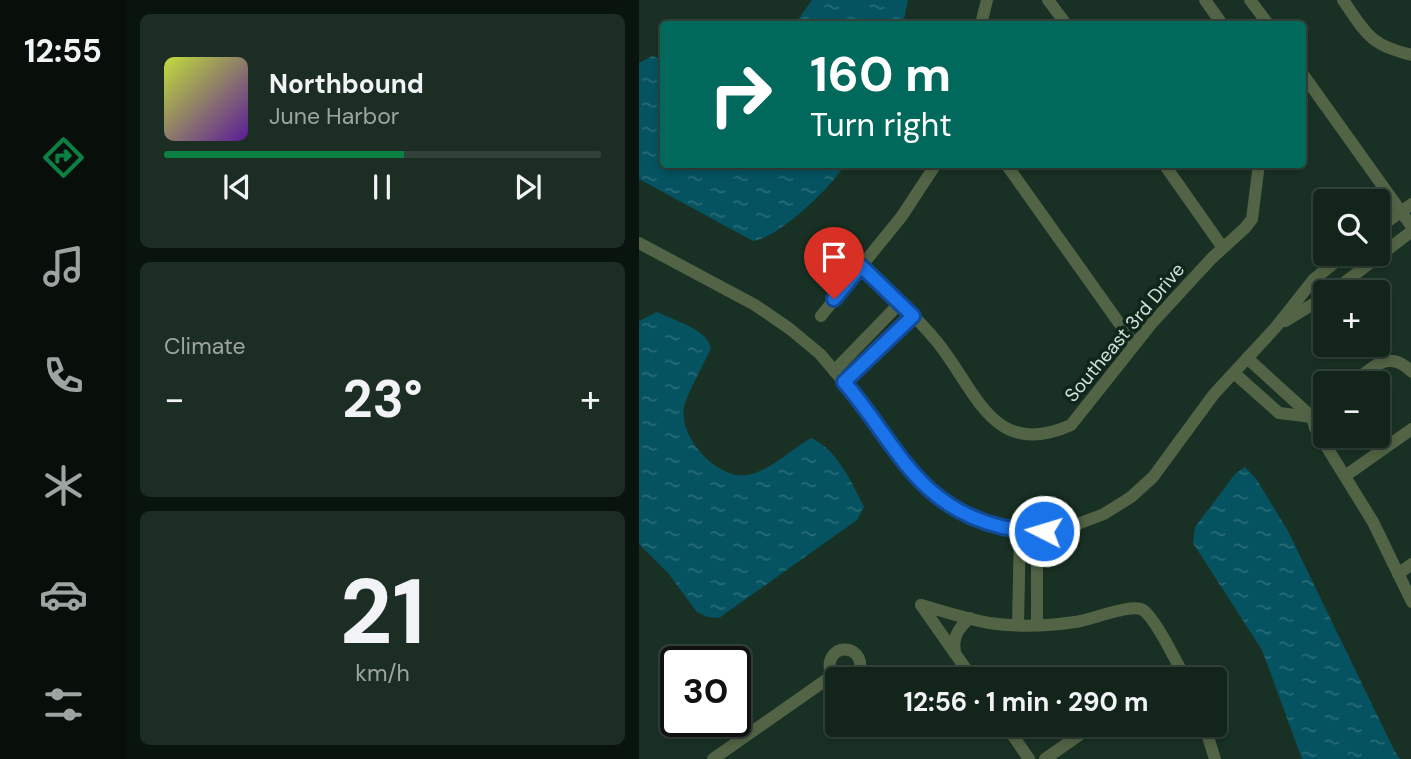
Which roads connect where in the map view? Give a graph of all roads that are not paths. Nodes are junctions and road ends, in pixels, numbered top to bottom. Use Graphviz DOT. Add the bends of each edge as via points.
graph roads {
  1 [pos="987,0"];
  2 [pos="1048,0"];
  3 [pos="1205,0"];
  4 [pos="1250,0"];
  5 [pos="1343,0"];
  6 [pos="982,21"];
  7 [pos="1064,21"];
  8 [pos="1220,21"];
  9 [pos="1266,21"];
  10 [pos="1411,55"];
  11 [pos="1306,78"];
  12 [pos="933,168"];
  13 [pos="1009,168"];
  14 [pos="1167,168"];
  15 [pos="1258,168"];
  16 [pos="1406,208"];
  17 [pos="1390,220"];
  18 [pos="1411,229"];
  19 [pos="640,246"];
  20 [pos="1223,248"];
  21 [pos="861,266"];
  22 [pos="1331,266"];
  23 [pos="1348,280"];
  24 [pos="900,303"];
  25 [pos="1313,304"];
  26 [pos="821,316"];
  27 [pos="913,316"];
  28 [pos="879,325"];
  29 [pos="1276,327"];
  30 [pos="891,337"];
  31 [pos="1134,344"];
  32 [pos="1247,358"];
  33 [pos="1407,367"];
  34 [pos="834,370"];
  35 [pos="1369,371"];
  36 [pos="1233,373"];
  37 [pos="844,382"];
  38 [pos="1312,417"];
  39 [pos="1411,429"];
  40 [pos="1345,476"];
  41 [pos="1020,528"];
  42 [pos="1037,530"];
  43 [pos="1411,564"];
  44 [pos="1398,574"];
  45 [pos="1411,602"];
  46 [pos="970,618"];
  47 [pos="1018,624"];
  48 [pos="1037,624"];
  49 [pos="956,655"];
  50 [pos="1179,666"];
  51 [pos="830,667"];
  52 [pos="860,667"];
  53 [pos="964,667"];
  54 [pos="825,684"];
  55 [pos="1014,737"];
  56 [pos="1076,737"];
  57 [pos="1208,737"];
  58 [pos="713,759"];
  59 [pos="1029,759"];
  60 [pos="1045,759"];
  61 [pos="1215,759"];
  1 -- 6 [label="street"];
  2 -- 7 [label="street"];
  3 -- 8 [label="street"];
  4 -- 9 [label="street"];
  5 -- 10 [label="street" via="1376,43"];
  11 -- 16 [label="street"];
  12 -- 21 [label="street"];
  13 -- 31 [label="street"];
  14 -- 20 [label="street"];
  15 -- 20 [label="street, Southeast 3rd Drive" via="1252,219"];
  16 -- 17 [label="street"];
  16 -- 18 [label="street"];
  18 -- 23 [label="street"];
  19 -- 34 [label="street" via="755,305"];
  20 -- 31 [label="street, Southeast 3rd Drive"];
  21 -- 24 [label="street, Southeast 3rd Drive"];
  21 -- 26 [label="street"];
  22 -- 29 [label="street" via="1314,279"];
  24 -- 27 [label="street, Southeast 3rd Drive"];
  24 -- 28 [label="street"];
  25 -- 29 [label="street"];
  27 -- 30 [label="street"];
  27 -- 31 [label="street, Southeast 3rd Drive" via="988,416 1022,435 1040,435 1071,425"];
  28 -- 30 [label="street"];
  28 -- 34 [label="street"];
  29 -- 32 [label="street"];
  30 -- 37 [label="street"];
  32 -- 36 [label="street"];
  32 -- 38 [label="street"];
  33 -- 35 [label="street" via="1394,359 1384,360"];
  34 -- 37 [label="street"];
  36 -- 38 [label="street" via="1279,413"];
  36 -- 42 [label="street" via="1153,477 1131,497 1075,525"];
  37 -- 41 [label="street" via="939,500 965,514"];
  38 -- 40 [label="street"];
  39 -- 40 [label="street"];
  40 -- 44 [label="street"];
  41 -- 42 [label="street"];
  41 -- 47 [label="street"];
  42 -- 48 [label="street"];
  43 -- 44 [label="street"];
  44 -- 45 [label="street"];
  46 -- 47 [label="street"];
  46 -- 49 [label="street" via="957,632"];
  46 -- 49 [label="street" via="921,605"];
  47 -- 48 [label="street"];
  48 -- 50 [label="street" via="1092,620 1134,608 1152,621"];
  49 -- 53 [label="street"];
  51 -- 52 [label="street" via="831,657 848,649 857,654"];
  54 -- 58 [label="street"];
  55 -- 59 [label="street"];
  56 -- 60 [label="street"];
  57 -- 61 [label="street"];
}
